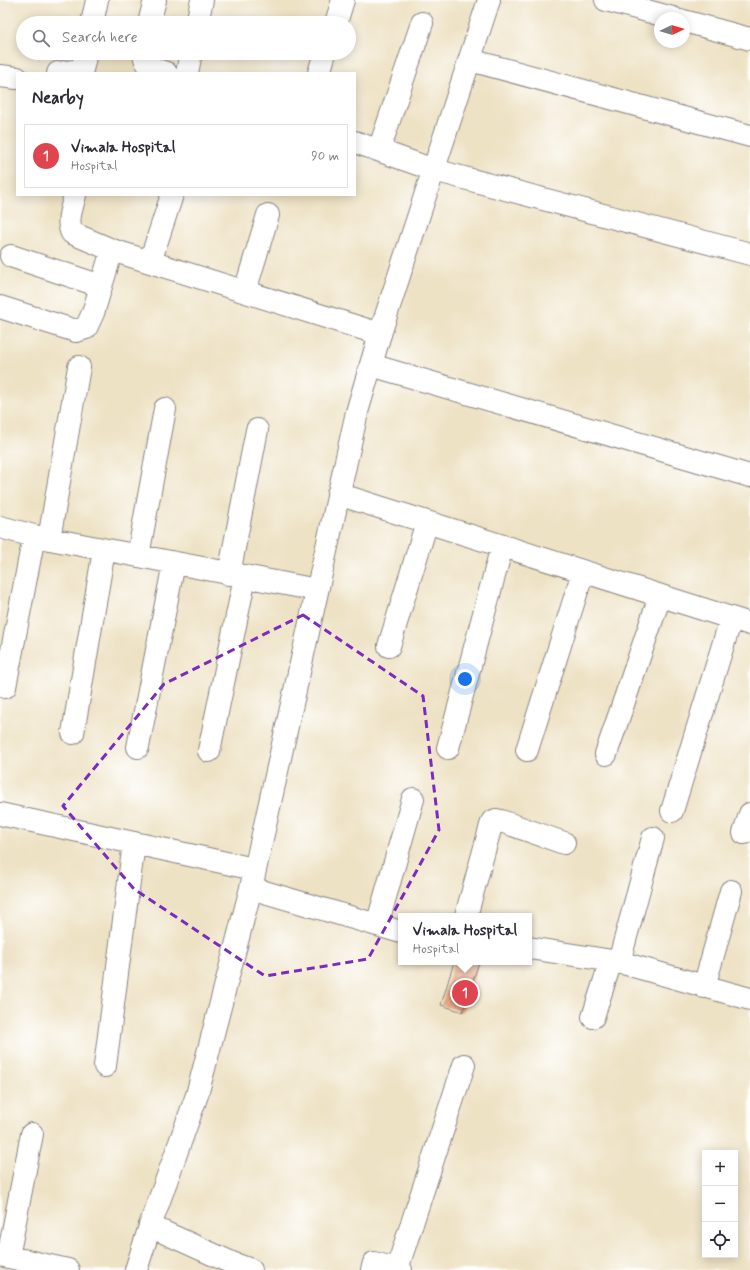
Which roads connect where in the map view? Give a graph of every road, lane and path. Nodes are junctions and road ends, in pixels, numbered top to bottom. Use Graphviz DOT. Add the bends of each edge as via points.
graph roads {
  1 [pos="96,0"];
  2 [pos="155,0"];
  3 [pos="202,0"];
  4 [pos="344,0"];
  5 [pos="489,0"];
  6 [pos="606,0"];
  7 [pos="654,13"];
  8 [pos="93,16"];
  9 [pos="151,16"];
  10 [pos="199,16"];
  11 [pos="338,16"];
  12 [pos="422,23"];
  13 [pos="690,23"];
  14 [pos="750,39"];
  15 [pos="84,60"];
  16 [pos="145,60"];
  17 [pos="190,60"];
  18 [pos="323,60"];
  19 [pos="470,60"];
  20 [pos="66,72"];
  21 [pos="163,72"];
  22 [pos="187,72"];
  23 [pos="318,72"];
  24 [pos="0,76"];
  25 [pos="16,78"];
  26 [pos="750,136"];
  27 [pos="356,142"];
  28 [pos="379,150"];
  29 [pos="434,170"];
  30 [pos="75,196"];
  31 [pos="172,196"];
  32 [pos="268,215"];
  33 [pos="112,250"];
  34 [pos="750,254"];
  35 [pos="11,256"];
  36 [pos="150,262"];
  37 [pos="101,286"];
  38 [pos="245,291"];
  39 [pos="0,307"];
  40 [pos="380,334"];
  41 [pos="371,365"];
  42 [pos="79,367"];
  43 [pos="165,409"];
  44 [pos="257,430"];
  45 [pos="750,476"];
  46 [pos="338,494"];
  47 [pos="427,522"];
  48 [pos="0,527"];
  49 [pos="41,537"];
  50 [pos="502,546"];
  51 [pos="104,550"];
  52 [pos="138,556"];
  53 [pos="174,563"];
  54 [pos="583,572"];
  55 [pos="237,576"];
  56 [pos="317,590"];
  57 [pos="660,596"];
  58 [pos="740,622"];
  59 [pos="389,646"];
  60 [pos="4,687"];
  61 [pos="73,733"];
  62 [pos="138,747"];
  63 [pos="448,748"];
  64 [pos="527,750"];
  65 [pos="209,751"];
  66 [pos="606,754"];
  67 [pos="413,798"];
  68 [pos="672,811"];
  69 [pos="0,814"];
  70 [pos="653,838"];
  71 [pos="134,843"];
  72 [pos="564,843"];
  73 [pos="253,879"];
  74 [pos="732,892"];
  75 [pos="467,913"];
  76 [pos="377,925"];
  77 [pos="398,931"];
  78 [pos="532,948"];
  79 [pos="615,962"];
  80 [pos="704,987"];
  81 [pos="750,999"];
  82 [pos="593,1017"];
  83 [pos="464,1065"];
  84 [pos="105,1066"];
  85 [pos="32,1134"];
  86 [pos="150,1226"];
  87 [pos="4,1256"];
  88 [pos="68,1270"];
  89 [pos="136,1270"];
  90 [pos="251,1270"];
  91 [pos="372,1270"];
  92 [pos="399,1270"];
  1 -- 8 [label="street"];
  2 -- 9 [label="street"];
  3 -- 10 [label="street"];
  4 -- 11 [label="street"];
  5 -- 19 [label="street"];
  6 -- 7 [label="street"];
  12 -- 28 [label="street"];
  13 -- 14 [label="street"];
  15 -- 20 [label="street" via="82,70"];
  16 -- 21 [label="street" via="152,68"];
  17 -- 22 [label="street"];
  18 -- 23 [label="street"];
  19 -- 26 [label="street"];
  19 -- 29 [label="street"];
  24 -- 25 [label="street"];
  27 -- 28 [label="street"];
  28 -- 29 [label="street"];
  29 -- 34 [label="street"];
  29 -- 40 [label="street"];
  30 -- 33 [label="street" via="69,226 72,233"];
  31 -- 36 [label="street"];
  32 -- 38 [label="street"];
  33 -- 36 [label="street"];
  33 -- 37 [label="street"];
  35 -- 37 [label="street"];
  36 -- 38 [label="street"];
  37 -- 39 [label="street" via="86,328 76,331"];
  38 -- 40 [label="street"];
  40 -- 41 [label="street"];
  41 -- 45 [label="street"];
  41 -- 46 [label="street"];
  42 -- 49 [label="street"];
  43 -- 52 [label="street"];
  44 -- 55 [label="street"];
  46 -- 47 [label="street"];
  46 -- 56 [label="street"];
  47 -- 50 [label="street"];
  47 -- 59 [label="street"];
  48 -- 49 [label="street"];
  49 -- 51 [label="street"];
  49 -- 60 [label="street"];
  50 -- 54 [label="street"];
  50 -- 63 [label="street"];
  51 -- 52 [label="street"];
  51 -- 61 [label="street"];
  52 -- 53 [label="street"];
  53 -- 55 [label="street"];
  53 -- 62 [label="street"];
  54 -- 57 [label="street"];
  54 -- 64 [label="street"];
  55 -- 56 [label="street"];
  55 -- 65 [label="street"];
  56 -- 73 [label="street"];
  57 -- 58 [label="street"];
  57 -- 66 [label="street"];
  58 -- 68 [label="street"];
  67 -- 76 [label="street"];
  69 -- 71 [label="street"];
  70 -- 79 [label="street"];
  71 -- 73 [label="street"];
  71 -- 84 [label="street"];
  72 -- 75 [label="street" via="501,821 492,822"];
  73 -- 76 [label="street"];
  73 -- 86 [label="street" via="197,1095"];
  74 -- 80 [label="street"];
  76 -- 77 [label="street"];
  78 -- 79 [label="street"];
  79 -- 80 [label="street"];
  79 -- 82 [label="street"];
  80 -- 81 [label="street"];
  83 -- 92 [label="street"];
  85 -- 87 [label="street"];
  86 -- 89 [label="street"];
  86 -- 90 [label="street"];
  87 -- 88 [label="street"];
  91 -- 92 [label="street" via="374,1263"];
}
